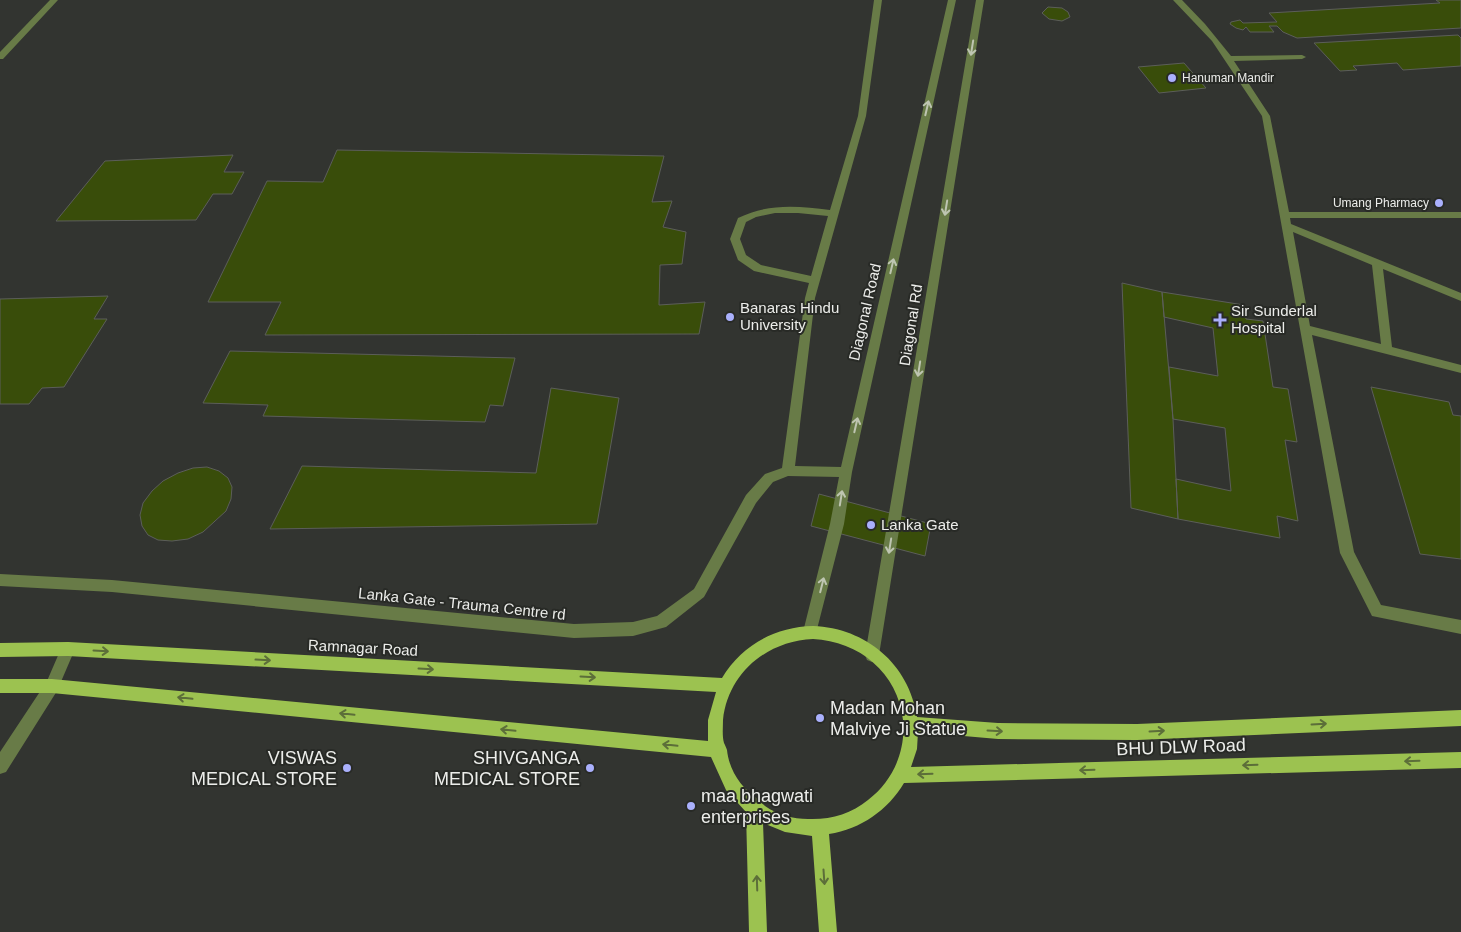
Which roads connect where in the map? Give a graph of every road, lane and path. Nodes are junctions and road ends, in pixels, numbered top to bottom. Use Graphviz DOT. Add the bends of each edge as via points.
graph roads {
  1 [pos="54,0"];
  2 [pos="878,0"];
  3 [pos="952,0"];
  4 [pos="980,0"];
  5 [pos="1177,0"];
  6 [pos="0,56"];
  7 [pos="1302,56"];
  8 [pos="1229,59"];
  9 [pos="834,214"];
  10 [pos="1284,214"];
  11 [pos="1461,216"];
  12 [pos="1287,226"];
  13 [pos="1377,263"];
  14 [pos="815,281"];
  15 [pos="1461,297"];
  16 [pos="1306,329"];
  17 [pos="1388,350"];
  18 [pos="1461,369"];
  19 [pos="788,471"];
  20 [pos="846,472"];
  21 [pos="0,580"];
  22 [pos="1461,627"];
  23 [pos="810,632"];
  24 [pos="68,649"];
  25 [pos="0,650"];
  26 [pos="872,655"];
  27 [pos="724,685"];
  28 [pos="0,686"];
  29 [pos="52,686"];
  30 [pos="1461,718"];
  31 [pos="911,724"];
  32 [pos="719,750"];
  33 [pos="1461,760"];
  34 [pos="0,766"];
  35 [pos="903,775"];
  36 [pos="754,805"];
  37 [pos="820,828"];
  38 [pos="758,932"];
  39 [pos="828,932"];
  1 -- 6 [label="street"];
  2 -- 9 [label="street" via="862,116"];
  20 -- 3 [label="street, Diagonal Road, one-way"];
  4 -- 26 [label="street, Diagonal Rd, one-way"];
  5 -- 8 [label="street"];
  7 -- 8 [label="street"];
  8 -- 10 [label="street" via="1266,116"];
  9 -- 14 [label="street"];
  9 -- 14 [label="street" via="776,208 754,212 742,220 734,239 742,257 758,268"];
  10 -- 11 [label="street"];
  10 -- 12 [label="street"];
  12 -- 13 [label="street"];
  12 -- 16 [label="street"];
  13 -- 15 [label="street"];
  13 -- 17 [label="street"];
  14 -- 19 [label="street" via="810,298"];
  16 -- 17 [label="street"];
  16 -- 22 [label="street" via="1347,554 1377,611"];
  17 -- 18 [label="street"];
  19 -- 20 [label="street, Lanka Gate - Trauma Centre rd"];
  19 -- 21 [label="street, Lanka Gate - Trauma Centre rd" via="769,478 751,499 699,592 662,622 633,629 574,631 112,586"];
  23 -- 20 [label="street, Diagonal Road, one-way" via="837,524"];
  23 -- 26 [label="main road" via="853,642"];
  23 -- 27 [label="main road" via="784,635 759,646 739,663"];
  24 -- 25 [label="main road, Ramnagar Road"];
  24 -- 27 [label="main road, Ramnagar Road, one-way"];
  24 -- 29 [label="street"];
  26 -- 31 [label="main road" via="898,685"];
  27 -- 32 [label="main road" via="716,717"];
  28 -- 29 [label="main road"];
  32 -- 29 [label="main road, one-way"];
  29 -- 34 [label="street"];
  31 -- 30 [label="main road, BHU DLW Road, one-way" via="998,731 1137,732"];
  31 -- 35 [label="main road" via="911,750"];
  32 -- 36 [label="main road" via="726,771"];
  33 -- 35 [label="main road, BHU DLW Road, one-way"];
  35 -- 37 [label="main road" via="890,796 870,814 847,824"];
  36 -- 37 [label="main road" via="774,818 796,826"];
  38 -- 36 [label="main road, one-way"];
  37 -- 39 [label="main road, one-way"];
}
